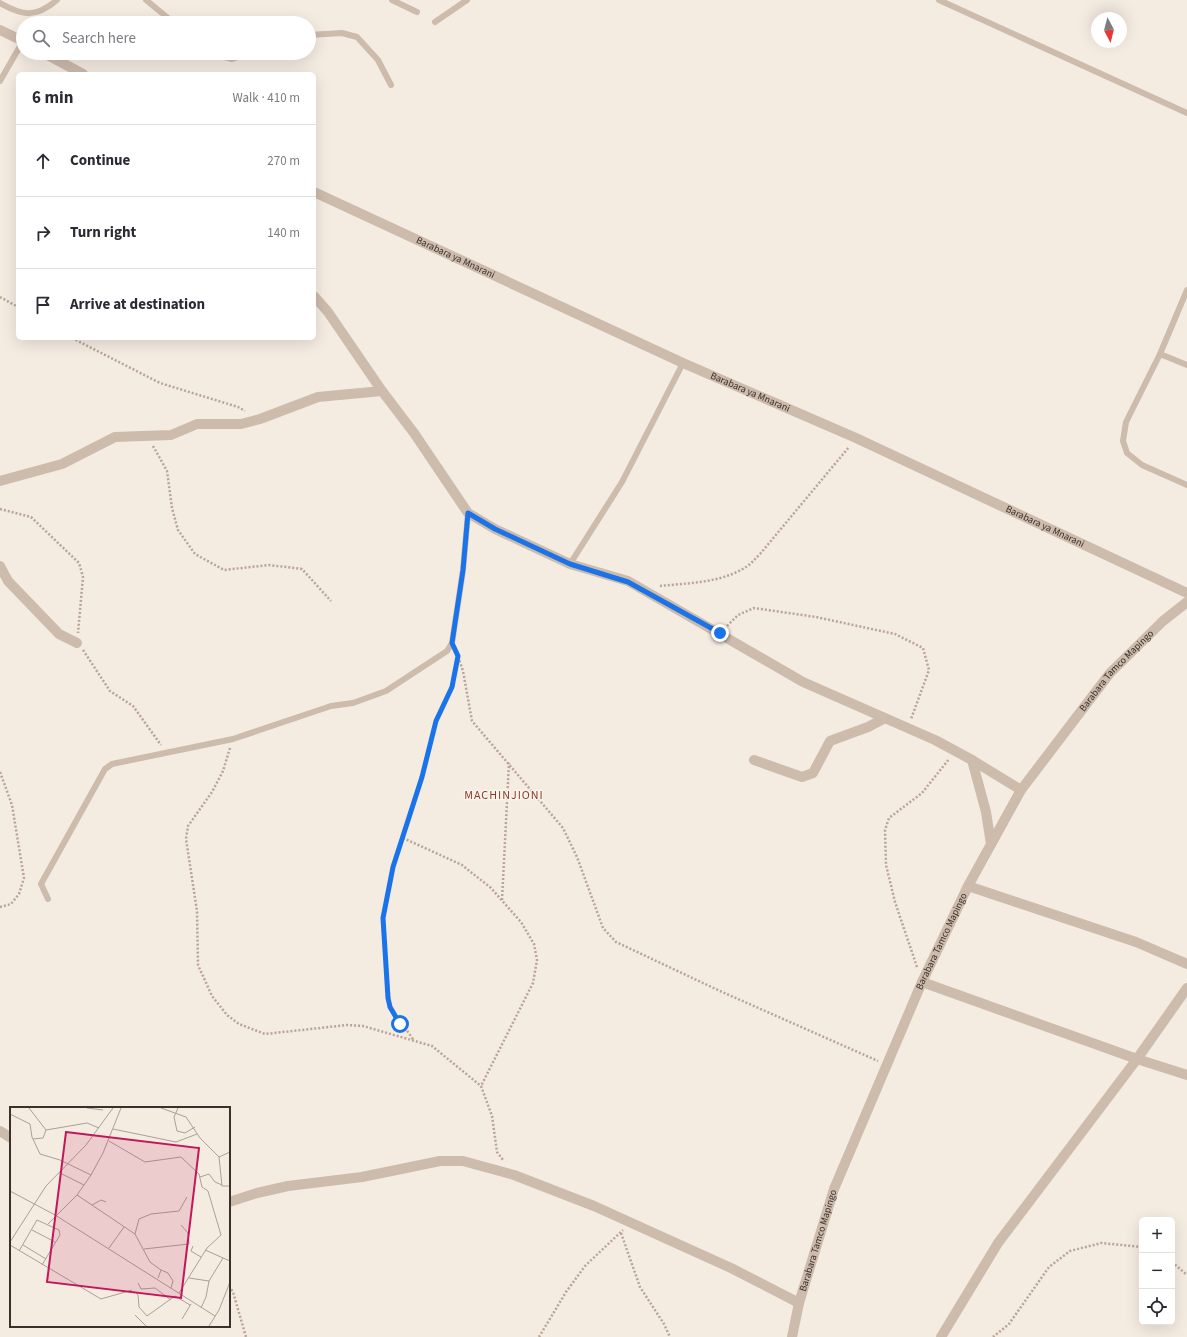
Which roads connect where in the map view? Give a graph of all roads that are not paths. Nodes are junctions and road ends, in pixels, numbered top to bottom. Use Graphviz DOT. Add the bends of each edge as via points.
graph roads {
  1 [pos="57,0"];
  2 [pos="146,0"];
  3 [pos="392,0"];
  4 [pos="467,0"];
  5 [pos="939,0"];
  6 [pos="0,3"];
  7 [pos="417,12"];
  8 [pos="165,16"];
  9 [pos="435,22"];
  10 [pos="0,30"];
  11 [pos="316,35"];
  12 [pos="16,38"];
  13 [pos="16,53"];
  14 [pos="57,60"];
  15 [pos="79,72"];
  16 [pos="0,81"];
  17 [pos="392,85"];
  18 [pos="1187,113"];
  19 [pos="316,193"];
  20 [pos="1187,290"];
  21 [pos="316,298"];
  22 [pos="1160,354"];
  23 [pos="683,363"];
  24 [pos="1187,365"];
  25 [pos="382,391"];
  26 [pos="0,481"];
  27 [pos="1187,485"];
  28 [pos="468,513"];
  29 [pos="570,564"];
  30 [pos="0,566"];
  31 [pos="1187,593"];
  32 [pos="1187,602"];
  33 [pos="77,642"];
  34 [pos="885,718"];
  35 [pos="754,760"];
  36 [pos="972,760"];
  37 [pos="1021,790"];
  38 [pos="991,844"];
  39 [pos="968,886"];
  40 [pos="48,899"];
  41 [pos="1187,964"];
  42 [pos="922,982"];
  43 [pos="1187,988"];
  44 [pos="1137,1059"];
  45 [pos="1187,1074"];
  46 [pos="0,1131"];
  47 [pos="10,1137"];
  48 [pos="230,1202"];
  49 [pos="799,1303"];
  50 [pos="792,1337"];
  51 [pos="941,1337"];
  1 -- 6 [label="lane" via="46,9 32,14 16,12"];
  2 -- 8 [label="lane"];
  3 -- 7 [label="lane"];
  4 -- 9 [label="lane"];
  5 -- 18 [label="lane"];
  10 -- 12 [label="street"];
  11 -- 17 [label="lane" via="342,33 357,37 378,60"];
  13 -- 16 [label="lane"];
  14 -- 15 [label="street"];
  19 -- 23 [label="street, Barabara ya Mnarani"];
  20 -- 22 [label="lane"];
  21 -- 25 [label="street"];
  22 -- 24 [label="lane"];
  22 -- 27 [label="lane" via="1126,422 1123,441 1127,453 1142,464"];
  23 -- 29 [label="lane" via="622,482"];
  23 -- 31 [label="street, Barabara ya Mnarani" via="856,438"];
  25 -- 26 [label="street" via="318,397 241,424 197,424 171,435 115,437 62,464"];
  25 -- 28 [label="street"];
  28 -- 29 [label="street" via="495,529"];
  28 -- 40 [label="lane" via="463,570 452,643 447,651 386,691 354,703 331,706 233,739 112,764 106,769 41,884"];
  29 -- 34 [label="street" via="628,582 803,682"];
  30 -- 33 [label="street" via="8,581 58,634"];
  32 -- 37 [label="street, Barabara Tamco Mapingo" via="1163,621 1110,673"];
  34 -- 35 [label="street" via="830,741 813,773 802,777"];
  34 -- 36 [label="street"];
  36 -- 37 [label="street"];
  36 -- 38 [label="street" via="986,812"];
  37 -- 38 [label="street, Barabara Tamco Mapingo"];
  38 -- 39 [label="street, Barabara Tamco Mapingo"];
  39 -- 41 [label="street" via="1136,942"];
  39 -- 42 [label="street, Barabara Tamco Mapingo"];
  42 -- 44 [label="street"];
  42 -- 49 [label="street, Barabara Tamco Mapingo" via="834,1189"];
  43 -- 44 [label="street"];
  44 -- 45 [label="street"];
  44 -- 51 [label="street" via="998,1243"];
  46 -- 47 [label="street"];
  48 -- 49 [label="street" via="288,1186 362,1177 440,1161 463,1161 514,1175 594,1206 730,1268"];
  49 -- 50 [label="street, Barabara Tamco Mapingo"];
}
